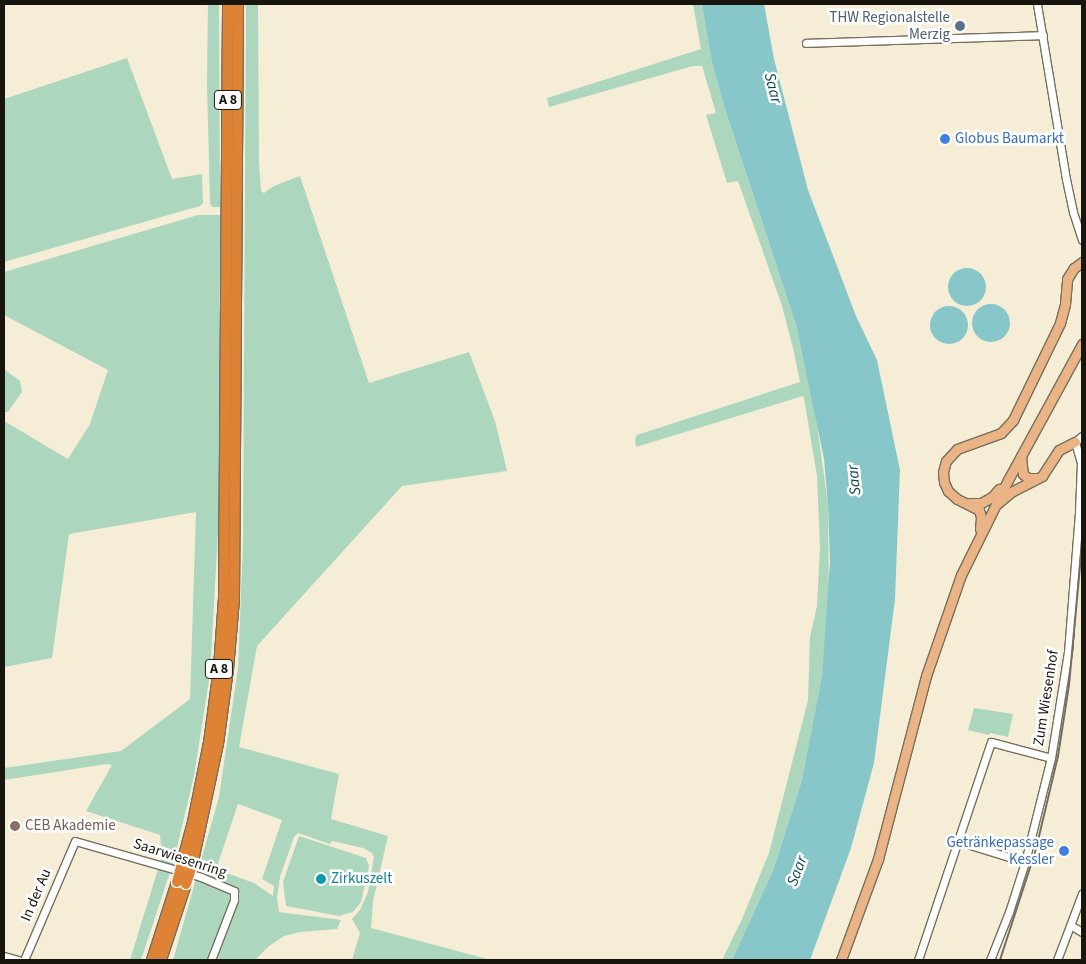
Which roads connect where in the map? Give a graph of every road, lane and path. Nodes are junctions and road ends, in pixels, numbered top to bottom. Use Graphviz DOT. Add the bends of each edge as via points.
graph roads {
  1 [pos="228,4"];
  2 [pos="238,4"];
  3 [pos="1037,4"];
  4 [pos="1043,35"];
  5 [pos="806,42"];
  6 [pos="232,196"];
  7 [pos="1082,240"];
  8 [pos="1082,262"];
  9 [pos="1082,344"];
  10 [pos="1079,439"];
  11 [pos="1021,456"];
  12 [pos="1038,478"];
  13 [pos="1008,480"];
  14 [pos="969,503"];
  15 [pos="994,506"];
  16 [pos="979,536"];
  17 [pos="1051,758"];
  18 [pos="75,841"];
  19 [pos="957,841"];
  20 [pos="1025,862"];
  21 [pos="182,883"];
  22 [pos="1082,894"];
  23 [pos="1072,926"];
  24 [pos="1082,932"];
  25 [pos="169,938"];
  26 [pos="4,956"];
  27 [pos="154,959"];
  28 [pos="18,960"];
  29 [pos="24,960"];
  30 [pos="166,960"];
  31 [pos="211,960"];
  32 [pos="841,960"];
  33 [pos="918,960"];
  34 [pos="990,960"];
  35 [pos="1057,960"];
  1 -- 6 [label="highway, A 8"];
  2 -- 6 [label="highway, A 8"];
  3 -- 4 [label="street"];
  4 -- 5 [label="street"];
  4 -- 7 [label="street" via="1066,179"];
  6 -- 21 [label="highway, A 8, bridge" via="231,514 234,600 224,705 212,780"];
  8 -- 14 [label="main road" via="1067,278 1060,323 1013,420 1001,433 957,448 946,461 944,482 948,492"];
  9 -- 11 [label="main road"];
  10 -- 12 [label="main road" via="1059,450"];
  10 -- 17 [label="street, Zum Wiesenhof" via="1081,463 1068,652"];
  11 -- 12 [label="main road" via="1023,474 1028,478"];
  11 -- 13 [label="main road"];
  12 -- 15 [label="main road"];
  13 -- 14 [label="main road" via="992,497 981,503"];
  13 -- 15 [label="main road"];
  14 -- 16 [label="main road" via="980,513"];
  15 -- 16 [label="main road"];
  16 -- 32 [label="main road" via="958,582 926,676 878,858"];
  17 -- 19 [label="street" via="992,742"];
  17 -- 20 [label="street, Zum Wiesenhof"];
  18 -- 29 [label="street, In der Au"];
  18 -- 31 [label="street, Saarwiesenring" via="201,877 234,891 234,900"];
  19 -- 20 [label="street"];
  19 -- 33 [label="street"];
  20 -- 34 [label="street, Zum Wiesenhof"];
  21 -- 25 [label="highway, A 8"];
  21 -- 27 [label="highway, A 8"];
  22 -- 23 [label="street"];
  23 -- 24 [label="street"];
  23 -- 35 [label="street"];
  25 -- 27 [label="highway, A 8"];
  25 -- 30 [label="highway"];
  26 -- 28 [label="street"];
}
